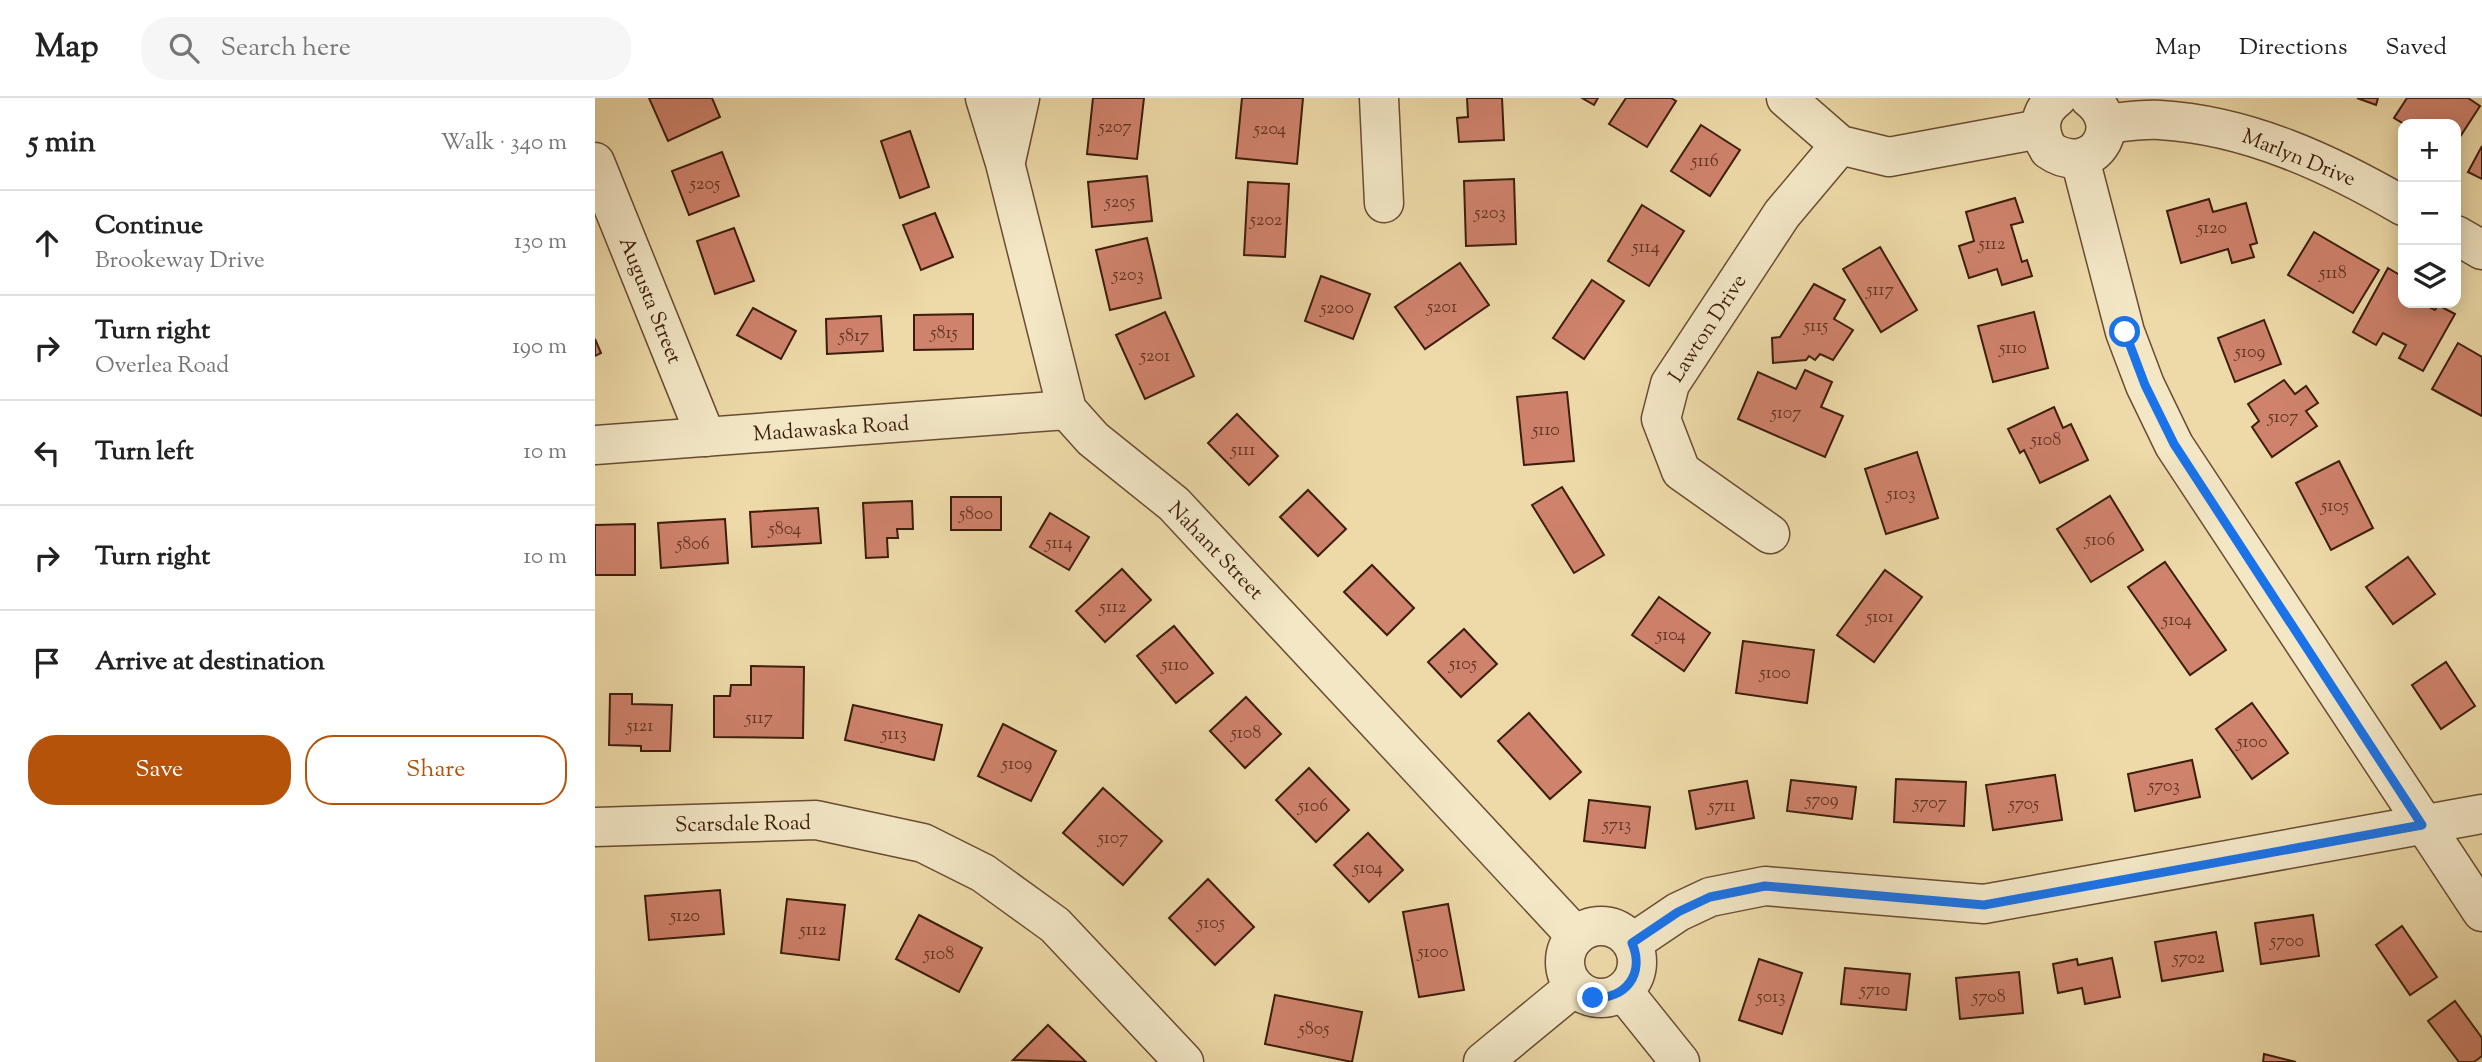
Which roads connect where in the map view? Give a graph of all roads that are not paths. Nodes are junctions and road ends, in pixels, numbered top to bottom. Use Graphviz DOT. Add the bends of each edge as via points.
graph roads {
  1 [pos="985,98"];
  2 [pos="1020,98"];
  3 [pos="1379,98"];
  4 [pos="1786,98"];
  5 [pos="2097,111"];
  6 [pos="2048,114"];
  7 [pos="1840,145"];
  8 [pos="2080,159"];
  9 [pos="595,162"];
  10 [pos="1005,163"];
  11 [pos="2398,202"];
  12 [pos="1384,203"];
  13 [pos="2461,238"];
  14 [pos="2482,250"];
  15 [pos="1067,410"];
  16 [pos="706,437"];
  17 [pos="595,445"];
  18 [pos="1770,534"];
  19 [pos="2482,814"];
  20 [pos="2422,825"];
  21 [pos="595,827"];
  22 [pos="2482,912"];
  23 [pos="1576,936"];
  24 [pos="1632,943"];
  25 [pos="1574,987"];
  26 [pos="1623,991"];
  27 [pos="1184,1062"];
  28 [pos="1483,1062"];
  29 [pos="1680,1062"];
  1 -- 10 [label="street, Nahant Street"];
  2 -- 10 [label="street"];
  3 -- 12 [label="street"];
  4 -- 7 [label="street"];
  5 -- 8 [label="street" via="2102,142"];
  5 -- 11 [label="street, Marlyn Drive" via="2230,130 2284,147"];
  6 -- 7 [label="street" via="1889,156"];
  6 -- 8 [label="street" via="2049,150"];
  7 -- 18 [label="street, Lawton Drive" via="1782,214 1669,384 1661,419 1681,471"];
  8 -- 20 [label="street" via="2125,332 2174,444"];
  9 -- 16 [label="street, Augusta Street"];
  10 -- 15 [label="street, Nahant Street"];
  13 -- 14 [label="street"];
  15 -- 16 [label="street, Madawaska Road"];
  15 -- 23 [label="street, Nahant Street" via="1093,439 1174,504"];
  16 -- 17 [label="street, Madawaska Road"];
  19 -- 20 [label="street"];
  20 -- 22 [label="street"];
  20 -- 24 [label="street" via="1984,905 1765,886 1710,897"];
  21 -- 27 [label="street, Scarsdale Road" via="816,820 923,844 983,873 1055,925"];
  23 -- 24 [label="street" via="1605,926"];
  23 -- 25 [label="street" via="1569,945 1565,967"];
  24 -- 26 [label="street" via="1637,963 1631,983"];
  25 -- 26 [label="street" via="1593,998"];
  25 -- 28 [label="street"];
  26 -- 29 [label="street"];
}
